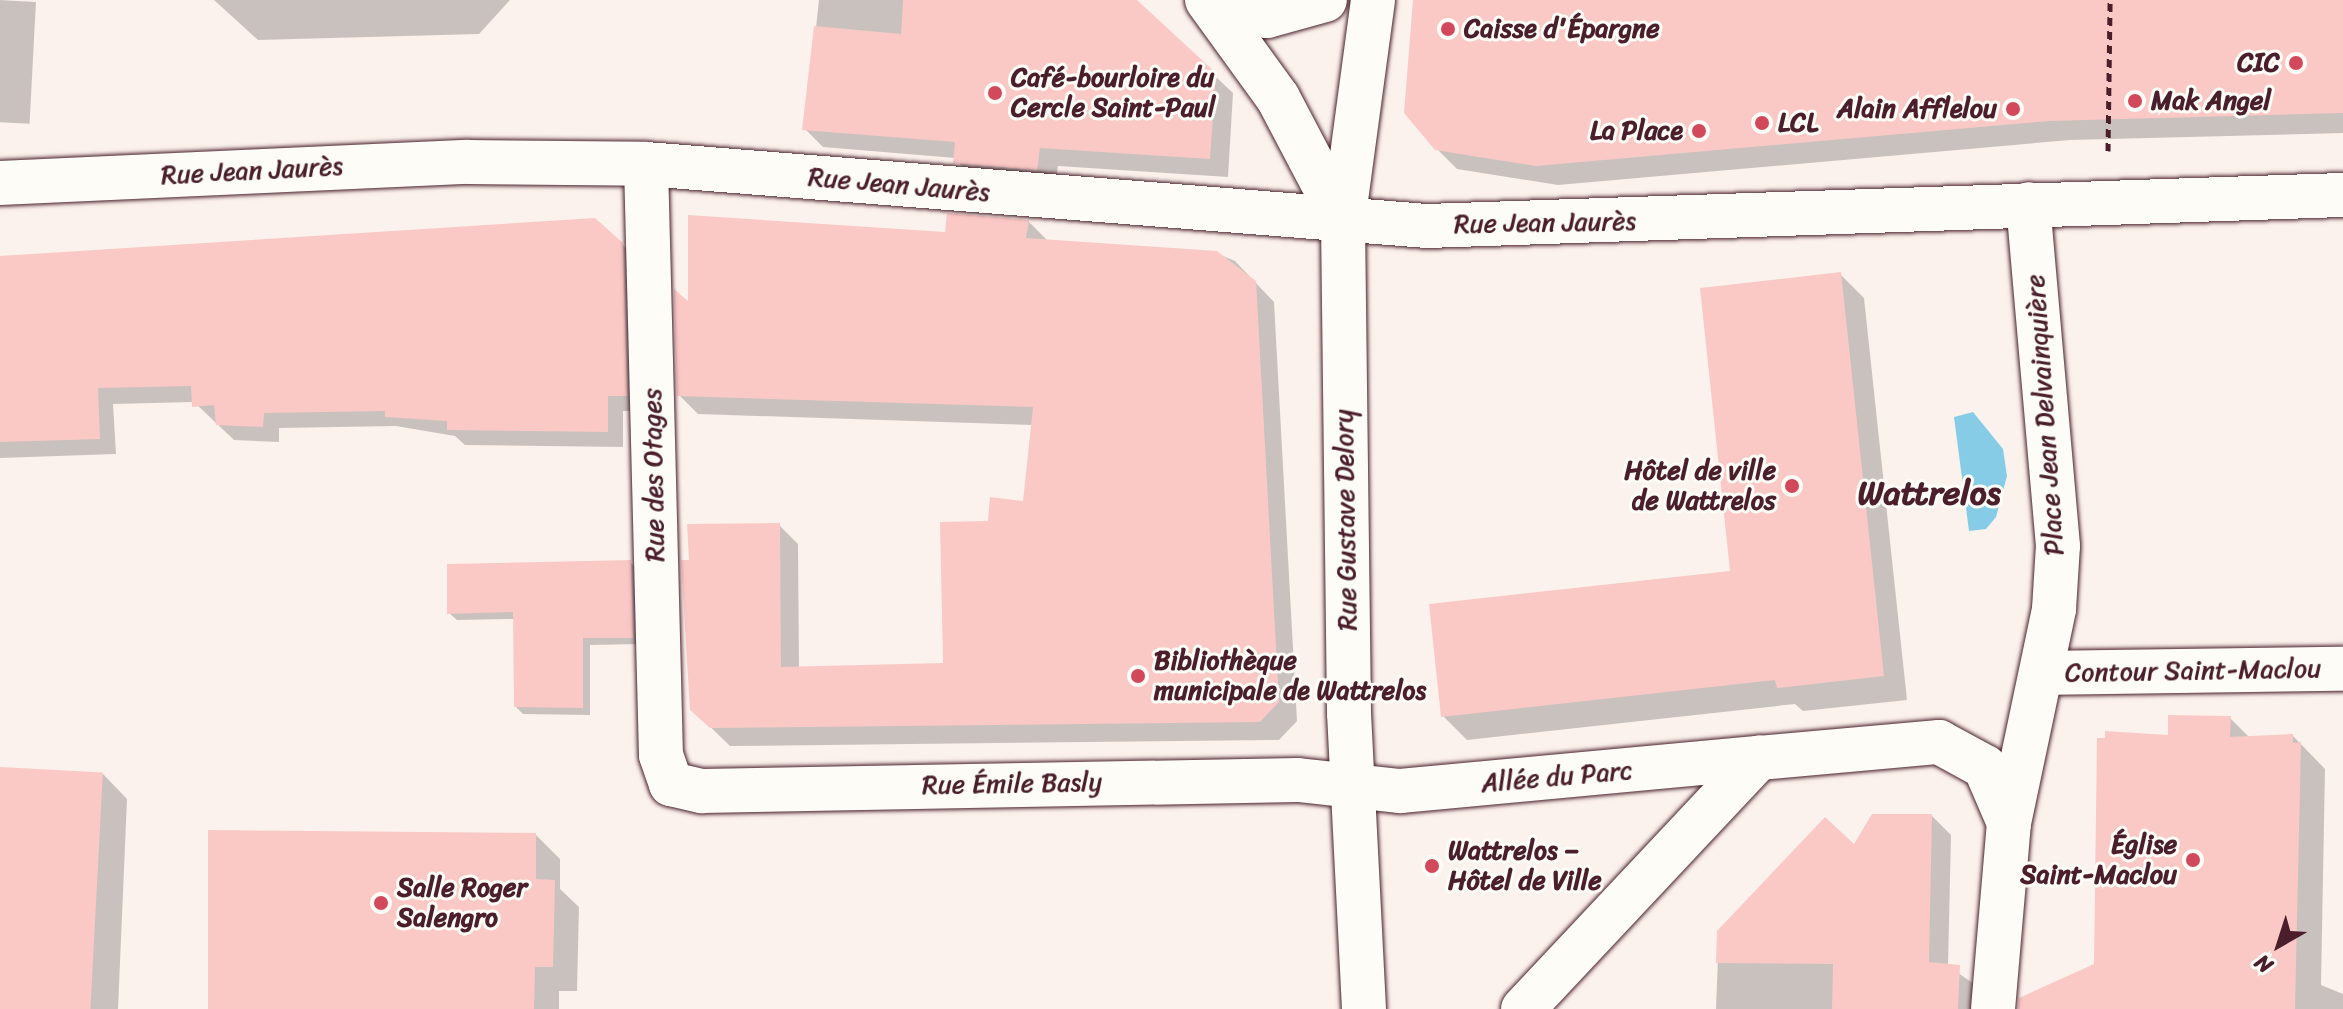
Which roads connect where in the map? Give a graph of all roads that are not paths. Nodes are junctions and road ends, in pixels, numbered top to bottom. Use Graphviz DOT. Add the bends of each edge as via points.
graph roads {
  1 [pos="1207,0"];
  2 [pos="1220,0"];
  3 [pos="1325,0"];
  4 [pos="1373,0"];
  5 [pos="646,164"];
  6 [pos="0,183"];
  7 [pos="2343,195"];
  8 [pos="2028,204"];
  9 [pos="1343,222"];
  10 [pos="2343,669"];
  11 [pos="2042,673"];
  12 [pos="1759,758"];
  13 [pos="671,784"];
  14 [pos="1354,789"];
  15 [pos="2009,823"];
  16 [pos="1364,1009"];
  17 [pos="1523,1009"];
  18 [pos="1993,1009"];
  1 -- 9 [label="street" via="1278,98"];
  2 -- 3 [label="street" via="1267,16"];
  4 -- 9 [label="street, Rue Gustave Delory"];
  5 -- 6 [label="street, Rue Jean Jaurès" via="468,162"];
  5 -- 9 [label="street, Rue Jean Jaurès"];
  5 -- 13 [label="street, Rue des Otages" via="661,755"];
  7 -- 8 [label="street"];
  8 -- 9 [label="street, Rue Jean Jaurès" via="1532,226"];
  8 -- 11 [label="street, Place Jean Delvainquière" via="2057,506 2054,609"];
  9 -- 14 [label="street, Rue Gustave Delory"];
  10 -- 11 [label="street, Contour Saint-Maclou"];
  11 -- 15 [label="street, Place Jean Delvainquière"];
  12 -- 14 [label="street, Allée du Parc"];
  12 -- 15 [label="street, Allée du Parc" via="1939,742 1985,767"];
  12 -- 17 [label="street"];
  13 -- 14 [label="street, Rue Émile Basly" via="702,791 1298,780"];
  14 -- 16 [label="street, Rue Gustave Delory"];
  15 -- 18 [label="street, Place Jean Delvainquière"];
}
